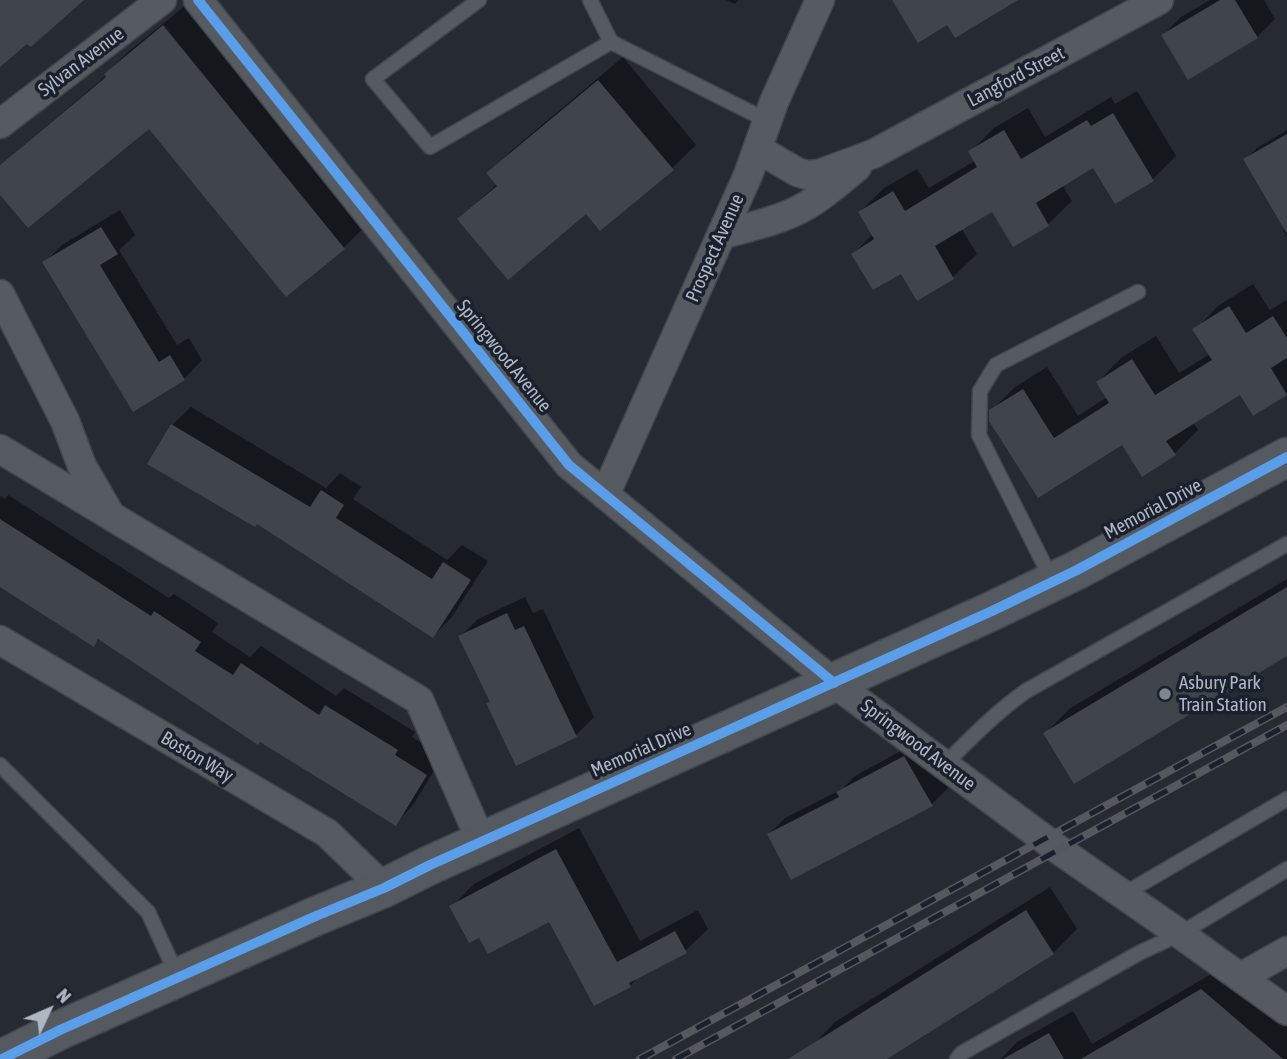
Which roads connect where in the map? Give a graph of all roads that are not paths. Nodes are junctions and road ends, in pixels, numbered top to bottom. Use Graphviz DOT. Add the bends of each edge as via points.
graph roads {
  1 [pos="162,0"];
  2 [pos="198,0"];
  3 [pos="480,0"];
  4 [pos="590,0"];
  5 [pos="820,0"];
  6 [pos="1159,0"];
  7 [pos="611,42"];
  8 [pos="768,121"];
  9 [pos="0,124"];
  10 [pos="758,149"];
  11 [pos="873,154"];
  12 [pos="721,234"];
  13 [pos="1138,292"];
  14 [pos="0,294"];
  15 [pos="0,449"];
  16 [pos="1287,457"];
  17 [pos="605,495"];
  18 [pos="111,516"];
  19 [pos="1287,544"];
  20 [pos="1053,582"];
  21 [pos="0,640"];
  22 [pos="834,683"];
  23 [pos="0,765"];
  24 [pos="944,765"];
  25 [pos="1287,799"];
  26 [pos="481,841"];
  27 [pos="1287,869"];
  28 [pos="384,888"];
  29 [pos="1124,894"];
  30 [pos="1180,934"];
  31 [pos="1287,951"];
  32 [pos="178,977"];
  33 [pos="1241,977"];
  34 [pos="1287,1011"];
  35 [pos="2,1059"];
  36 [pos="957,1059"];
  1 -- 9 [label="street, Sylvan Avenue"];
  2 -- 17 [label="street, Springwood Avenue" via="569,465"];
  3 -- 7 [label="lane" via="373,79 430,147"];
  4 -- 7 [label="lane"];
  5 -- 8 [label="street, Prospect Avenue"];
  6 -- 11 [label="street, Langford Street"];
  7 -- 8 [label="lane"];
  8 -- 10 [label="street, Prospect Avenue"];
  10 -- 11 [label="street, Langford Street" via="807,175"];
  10 -- 12 [label="street, Prospect Avenue"];
  11 -- 12 [label="street, Langford Street" via="802,209"];
  12 -- 17 [label="street, Prospect Avenue"];
  13 -- 20 [label="lane" via="996,365 980,391 979,435"];
  14 -- 18 [label="street" via="65,421 82,466"];
  15 -- 18 [label="street"];
  16 -- 20 [label="street, Memorial Drive"];
  17 -- 22 [label="street, Springwood Avenue"];
  18 -- 26 [label="street" via="419,700"];
  19 -- 24 [label="lane" via="1026,691"];
  20 -- 22 [label="street, Memorial Drive"];
  21 -- 28 [label="street, Boston Way" via="327,833"];
  22 -- 24 [label="street, Springwood Avenue"];
  22 -- 26 [label="street, Memorial Drive"];
  23 -- 32 [label="lane" via="148,912"];
  24 -- 29 [label="street, Springwood Avenue"];
  25 -- 29 [label="lane"];
  26 -- 28 [label="street, Memorial Drive"];
  27 -- 30 [label="lane"];
  28 -- 32 [label="street, Memorial Drive"];
  29 -- 30 [label="street, Springwood Avenue"];
  30 -- 33 [label="street, Springwood Avenue"];
  30 -- 36 [label="lane"];
  31 -- 33 [label="street"];
  32 -- 35 [label="street, Memorial Drive"];
  33 -- 34 [label="street, Springwood Avenue"];
}
